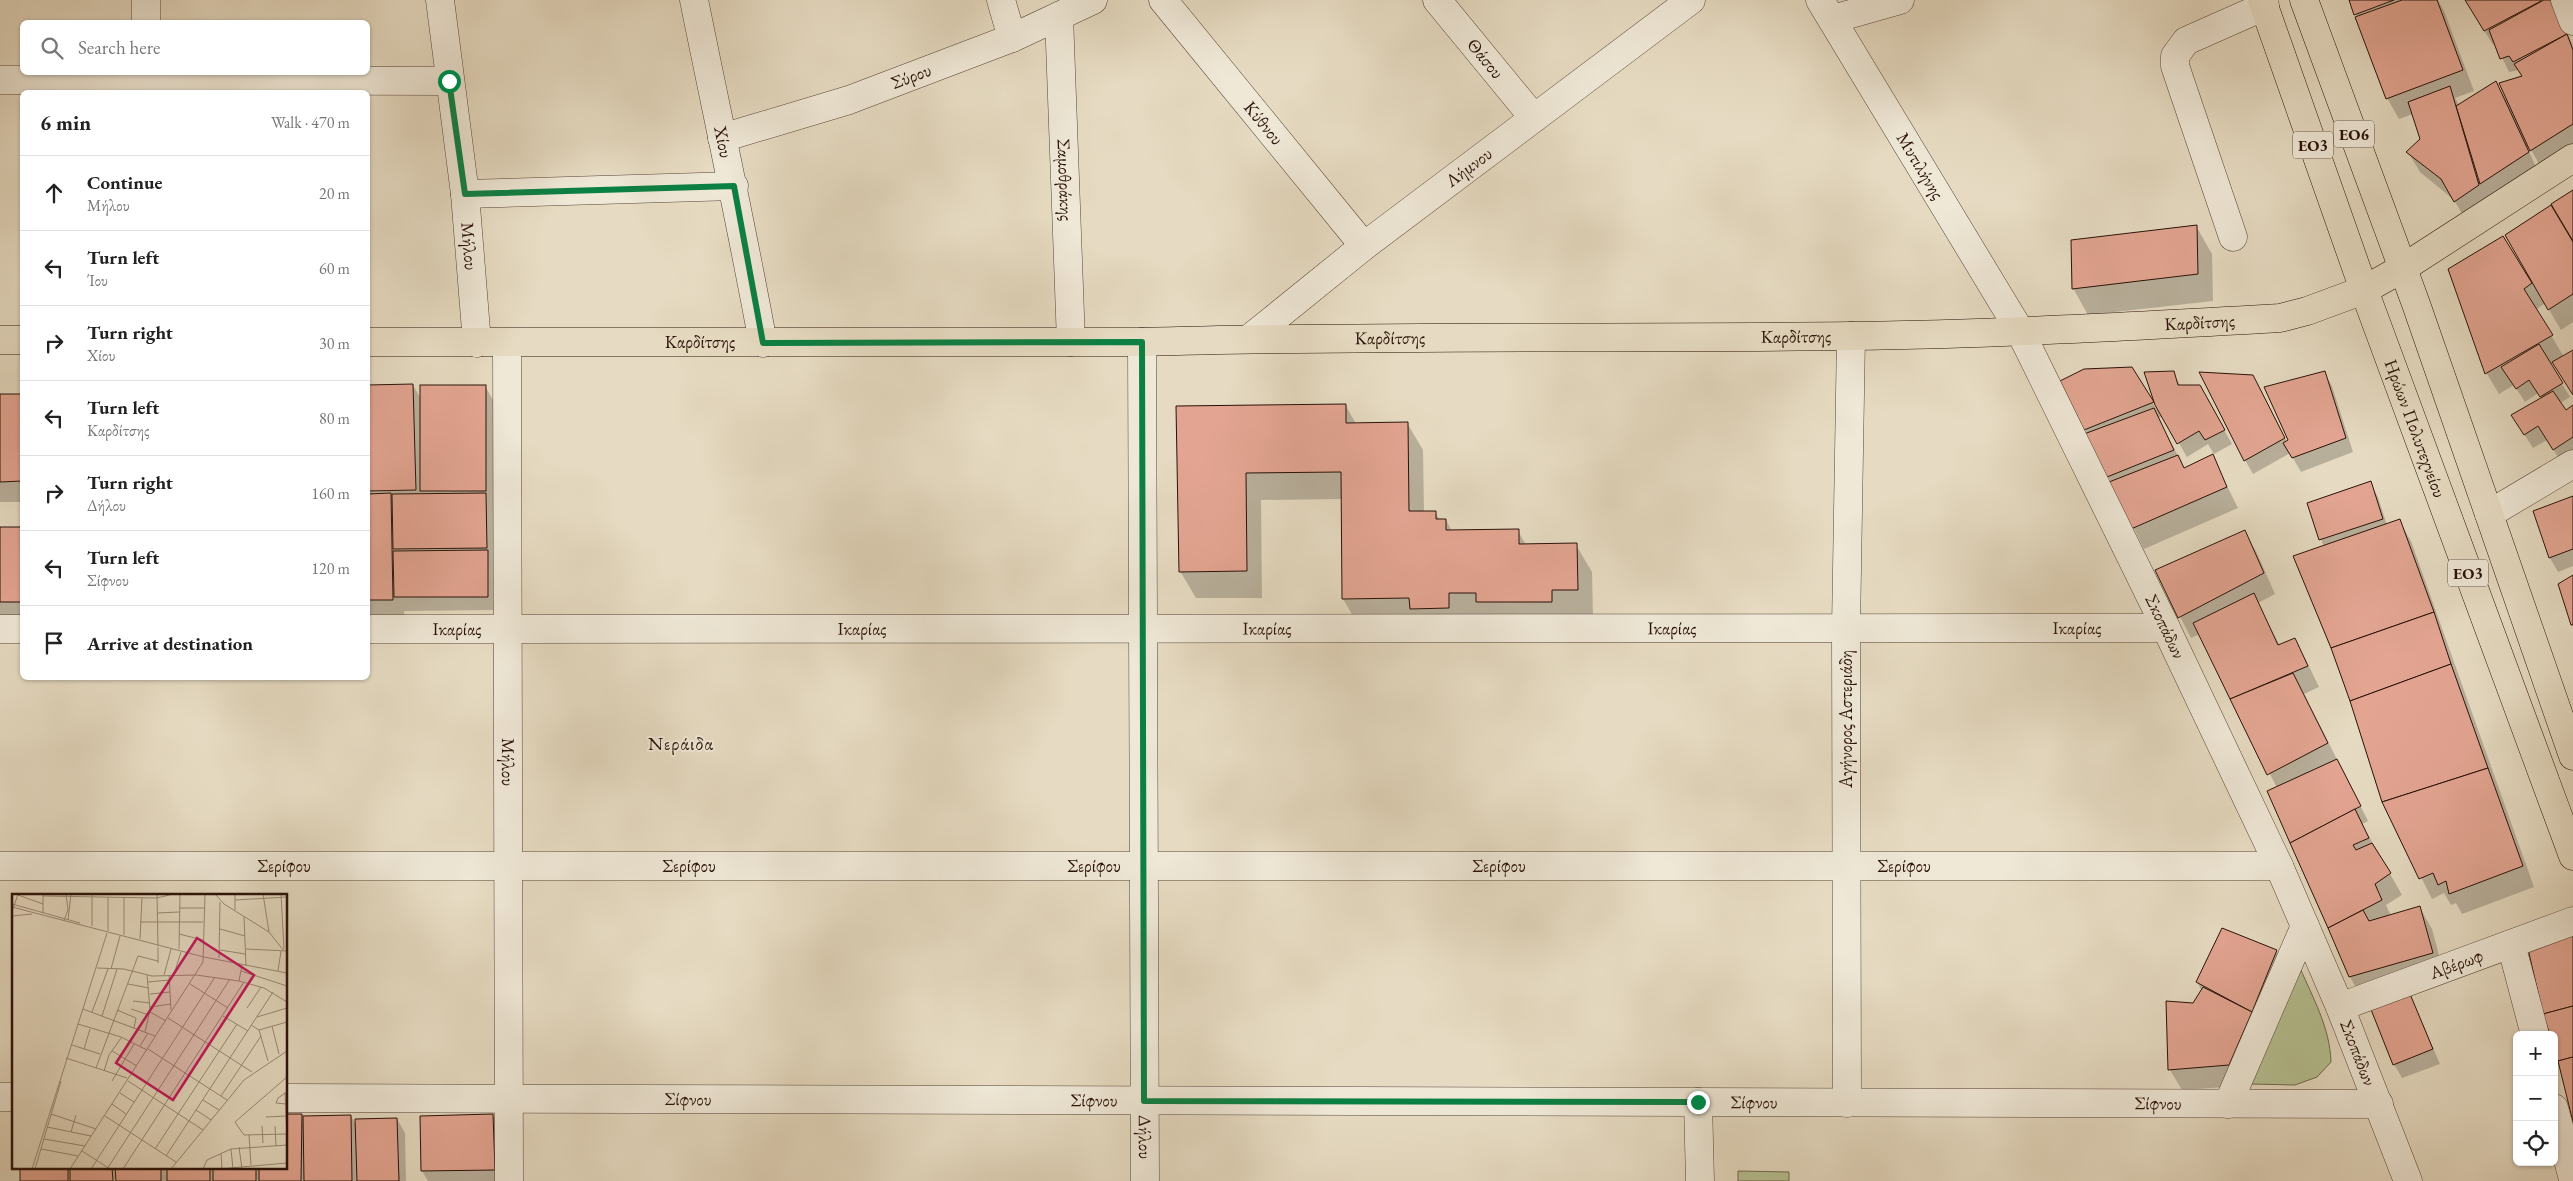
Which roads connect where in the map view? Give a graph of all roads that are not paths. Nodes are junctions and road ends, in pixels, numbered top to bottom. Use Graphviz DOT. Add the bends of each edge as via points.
graph roads {
  1 [pos="146,0"];
  2 [pos="440,0"];
  3 [pos="694,0"];
  4 [pos="1001,0"];
  5 [pos="1093,0"];
  6 [pos="1162,0"];
  7 [pos="1437,0"];
  8 [pos="1692,0"];
  9 [pos="1900,0"];
  10 [pos="2304,0"];
  11 [pos="2565,0"];
  12 [pos="2264,3"];
  13 [pos="1826,10"];
  14 [pos="1059,16"];
  15 [pos="146,20"];
  16 [pos="2573,22"];
  17 [pos="1012,38"];
  18 [pos="0,80"];
  19 [pos="147,81"];
  20 [pos="449,81"];
  21 [pos="1534,118"];
  22 [pos="722,138"];
  23 [pos="2573,158"];
  24 [pos="734,186"];
  25 [pos="465,194"];
  26 [pos="2233,237"];
  27 [pos="1364,246"];
  28 [pos="2403,268"];
  29 [pos="2364,290"];
  30 [pos="2020,331"];
  31 [pos="1851,336"];
  32 [pos="1249,339"];
  33 [pos="0,340"];
  34 [pos="20,340"];
  35 [pos="370,342"];
  36 [pos="1070,342"];
  37 [pos="1142,342"];
  38 [pos="477,343"];
  39 [pos="507,343"];
  40 [pos="763,343"];
  41 [pos="2573,464"];
  42 [pos="2489,514"];
  43 [pos="1143,628"];
  44 [pos="1846,628"];
  45 [pos="2166,628"];
  46 [pos="0,629"];
  47 [pos="20,629"];
  48 [pos="370,629"];
  49 [pos="507,629"];
  50 [pos="2573,756"];
  51 [pos="2573,856"];
  52 [pos="0,866"];
  53 [pos="508,866"];
  54 [pos="1144,866"];
  55 [pos="1846,866"];
  56 [pos="2279,866"];
  57 [pos="2573,921"];
  58 [pos="2305,926"];
  59 [pos="2511,944"];
  60 [pos="2340,1007"];
  61 [pos="2534,1031"];
  62 [pos="288,1098"];
  63 [pos="508,1098"];
  64 [pos="1144,1101"];
  65 [pos="1698,1102"];
  66 [pos="1847,1103"];
  67 [pos="2228,1104"];
  68 [pos="2380,1104"];
  69 [pos="2557,1121"];
  70 [pos="2573,1179"];
  71 [pos="509,1181"];
  72 [pos="1144,1181"];
  73 [pos="1700,1181"];
  74 [pos="2408,1181"];
  1 -- 15 [label="street"];
  2 -- 20 [label="street, Μήλου"];
  3 -- 22 [label="street, Χίου"];
  4 -- 17 [label="street"];
  5 -- 14 [label="street, Σύρου"];
  6 -- 27 [label="street, Κύθνου"];
  7 -- 21 [label="street, Θάσου"];
  8 -- 21 [label="street, Λήμνου"];
  9 -- 13 [label="street"];
  10 -- 28 [label="main road, ΕΟ6"];
  11 -- 16 [label="street"];
  12 -- 26 [label="street" via="2186,41 2175,56 2175,66"];
  12 -- 29 [label="main road, Ηρώων Πολυτεχνείου / ΕΟ3"];
  13 -- 30 [label="street, Μυτιλήνης"];
  14 -- 17 [label="street, Σύρου"];
  14 -- 36 [label="street, Σαμοθράκης"];
  17 -- 22 [label="street, Σύρου" via="849,100"];
  18 -- 19 [label="street"];
  19 -- 20 [label="street"];
  20 -- 25 [label="street, Μήλου"];
  21 -- 27 [label="street, Λήμνου"];
  22 -- 24 [label="street, Χίου"];
  23 -- 28 [label="main road, Καρδίτσης"];
  24 -- 25 [label="street"];
  24 -- 40 [label="street, Χίου"];
  25 -- 38 [label="street, Μήλου"];
  27 -- 32 [label="street, Λήμνου"];
  28 -- 29 [label="main road, Καρδίτσης"];
  28 -- 42 [label="main road, ΕΟ3"];
  29 -- 30 [label="main road, Καρδίτσης" via="2280,318"];
  29 -- 51 [label="main road, Ηρώων Πολυτεχνείου / ΕΟ3"];
  30 -- 31 [label="main road, Καρδίτσης"];
  30 -- 45 [label="street, Σκοπάδων"];
  31 -- 32 [label="main road, Καρδίτσης"];
  31 -- 44 [label="street, Αγήνορος Αστεριάδη"];
  32 -- 37 [label="main road, Καρδίτσης"];
  33 -- 34 [label="main road"];
  35 -- 38 [label="main road, Καρδίτσης"];
  36 -- 37 [label="main road, Καρδίτσης"];
  36 -- 40 [label="main road, Καρδίτσης"];
  37 -- 43 [label="street, Δήλου"];
  38 -- 39 [label="main road, Καρδίτσης"];
  39 -- 40 [label="main road, Καρδίτσης"];
  39 -- 49 [label="street, Μήλου"];
  41 -- 42 [label="street"];
  42 -- 50 [label="main road, ΕΟ3"];
  43 -- 44 [label="street, Ικαρίας"];
  43 -- 49 [label="street, Ικαρίας"];
  43 -- 54 [label="street, Δήλου"];
  44 -- 45 [label="street, Ικαρίας"];
  44 -- 55 [label="street, Αγήνορος Αστεριάδη"];
  45 -- 56 [label="street, Σκοπάδων"];
  46 -- 47 [label="street"];
  48 -- 49 [label="street, Ικαρίας"];
  49 -- 53 [label="street, Μήλου"];
  52 -- 53 [label="street, Σερίφου"];
  53 -- 54 [label="street, Σερίφου"];
  53 -- 63 [label="street, Μήλου"];
  54 -- 55 [label="street, Σερίφου"];
  54 -- 64 [label="street, Δήλου"];
  55 -- 56 [label="street, Σερίφου"];
  55 -- 66 [label="street, Αγήνορος Αστεριάδη"];
  56 -- 58 [label="street, Σκοπάδων"];
  57 -- 59 [label="street, Αβέρωφ"];
  58 -- 60 [label="street, Σκοπάδων"];
  58 -- 67 [label="street"];
  59 -- 60 [label="street, Αβέρωφ"];
  59 -- 61 [label="street"];
  60 -- 68 [label="street, Σκοπάδων"];
  62 -- 63 [label="street, Σίφνου"];
  63 -- 64 [label="street, Σίφνου"];
  63 -- 71 [label="street, Μήλου"];
  64 -- 65 [label="street, Σίφνου"];
  64 -- 72 [label="street, Δήλου"];
  65 -- 66 [label="street, Σίφνου"];
  65 -- 73 [label="street"];
  66 -- 67 [label="street, Σίφνου"];
  67 -- 68 [label="street, Σίφνου"];
  68 -- 74 [label="street, Σκοπάδων"];
  69 -- 70 [label="street"];
}
